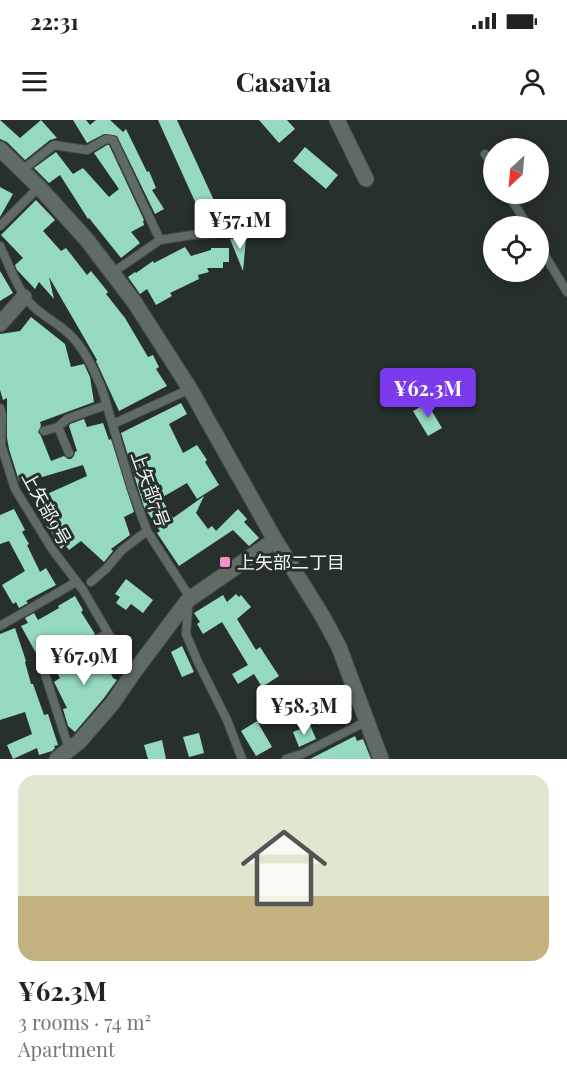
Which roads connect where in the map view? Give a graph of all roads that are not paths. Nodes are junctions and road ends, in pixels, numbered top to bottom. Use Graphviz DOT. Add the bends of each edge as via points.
graph roads {
  1 [pos="337,120"];
  2 [pos="0,149"];
  3 [pos="21,171"];
  4 [pos="366,178"];
  5 [pos="39,187"];
  6 [pos="0,226"];
  7 [pos="281,230"];
  8 [pos="160,240"];
  9 [pos="0,246"];
  10 [pos="549,262"];
  11 [pos="112,273"];
  12 [pos="567,292"];
  13 [pos="24,297"];
  14 [pos="0,324"];
  15 [pos="190,389"];
  16 [pos="106,405"];
  17 [pos="0,408"];
  18 [pos="113,424"];
  19 [pos="58,427"];
  20 [pos="44,431"];
  21 [pos="69,453"];
  22 [pos="147,531"];
  23 [pos="275,540"];
  24 [pos="76,582"];
  25 [pos="91,582"];
  26 [pos="188,600"];
  27 [pos="0,626"];
  28 [pos="108,633"];
  29 [pos="134,672"];
  30 [pos="367,721"];
  31 [pos="69,749"];
  32 [pos="303,756"];
  33 [pos="57,759"];
  34 [pos="243,759"];
  35 [pos="286,759"];
  36 [pos="381,759"];
  1 -- 4 [label="street"];
  2 -- 3 [label="street"];
  3 -- 5 [label="street"];
  3 -- 8 [label="lane" via="54,145 87,150 106,139 112,140"];
  5 -- 6 [label="lane"];
  5 -- 11 [label="street"];
  7 -- 8 [label="lane"];
  8 -- 11 [label="lane"];
  9 -- 13 [label="lane, 上矢部7号"];
  10 -- 12 [label="lane"];
  11 -- 15 [label="street"];
  13 -- 14 [label="street"];
  13 -- 16 [label="lane, 上矢部7号" via="70,334 96,374"];
  15 -- 18 [label="lane"];
  15 -- 23 [label="street"];
  16 -- 18 [label="lane, 上矢部7号"];
  16 -- 19 [label="lane" via="67,419"];
  17 -- 24 [label="lane, 上矢部9号" via="1,445 15,489"];
  18 -- 22 [label="lane, 上矢部7号"];
  19 -- 20 [label="lane"];
  19 -- 21 [label="lane"];
  22 -- 25 [label="lane"];
  22 -- 26 [label="lane, 上矢部7号"];
  23 -- 26 [label="street"];
  23 -- 30 [label="street" via="339,647"];
  24 -- 27 [label="lane"];
  24 -- 28 [label="lane, 上矢部9号"];
  26 -- 29 [label="street"];
  26 -- 34 [label="lane" via="186,634"];
  28 -- 29 [label="lane, 上矢部9号"];
  28 -- 31 [label="lane" via="44,671"];
  29 -- 31 [label="street" via="93,727"];
  30 -- 32 [label="lane"];
  30 -- 36 [label="street"];
  31 -- 33 [label="street"];
  32 -- 35 [label="lane"];
}
